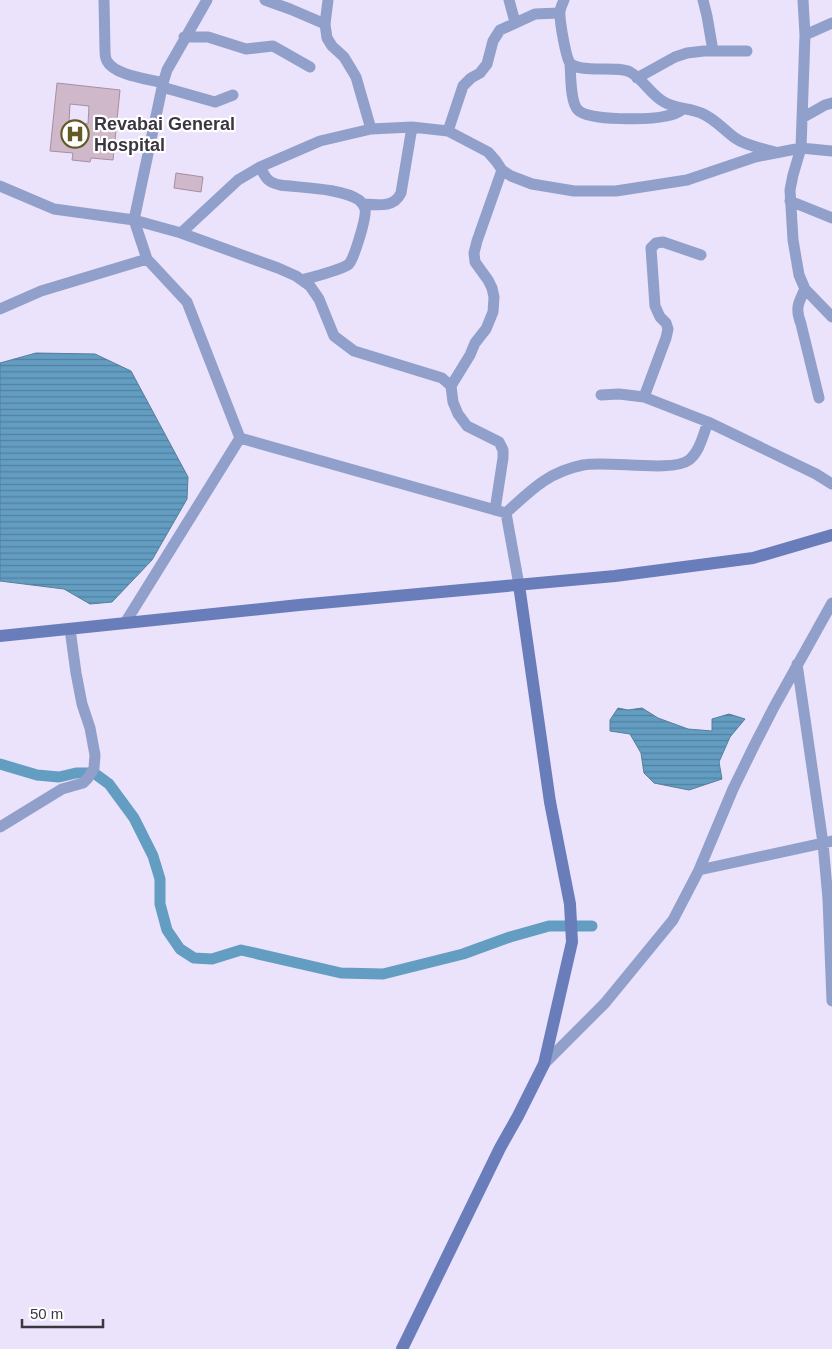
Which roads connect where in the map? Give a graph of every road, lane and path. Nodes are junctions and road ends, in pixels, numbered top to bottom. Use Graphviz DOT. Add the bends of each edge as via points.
graph roads {
  1 [pos="104,0"];
  2 [pos="207,0"];
  3 [pos="265,0"];
  4 [pos="328,0"];
  5 [pos="509,0"];
  6 [pos="564,0"];
  7 [pos="703,0"];
  8 [pos="803,0"];
  9 [pos="559,13"];
  10 [pos="515,22"];
  11 [pos="832,23"];
  12 [pos="325,24"];
  13 [pos="805,35"];
  14 [pos="184,38"];
  15 [pos="712,51"];
  16 [pos="747,51"];
  17 [pos="570,64"];
  18 [pos="310,67"];
  19 [pos="637,78"];
  20 [pos="162,85"];
  21 [pos="233,95"];
  22 [pos="832,103"];
  23 [pos="684,109"];
  24 [pos="802,118"];
  25 [pos="412,127"];
  26 [pos="372,129"];
  27 [pos="448,131"];
  28 [pos="801,148"];
  29 [pos="832,151"];
  30 [pos="776,153"];
  31 [pos="260,167"];
  32 [pos="502,170"];
  33 [pos="0,186"];
  34 [pos="790,201"];
  35 [pos="363,204"];
  36 [pos="832,218"];
  37 [pos="134,220"];
  38 [pos="181,233"];
  39 [pos="701,255"];
  40 [pos="147,258"];
  41 [pos="302,280"];
  42 [pos="805,289"];
  43 [pos="0,309"];
  44 [pos="832,317"];
  45 [pos="451,386"];
  46 [pos="600,395"];
  47 [pos="644,397"];
  48 [pos="819,398"];
  49 [pos="708,422"];
  50 [pos="240,438"];
  51 [pos="832,484"];
  52 [pos="500,511"];
  53 [pos="832,536"];
  54 [pos="519,585"];
  55 [pos="832,604"];
  56 [pos="125,623"];
  57 [pos="70,629"];
  58 [pos="0,636"];
  59 [pos="797,664"];
  60 [pos="0,826"];
  61 [pos="828,842"];
  62 [pos="699,870"];
  63 [pos="832,1001"];
  64 [pos="544,1064"];
  65 [pos="402,1349"];
  1 -- 20 [label="street" via="105,56 108,63 126,74"];
  2 -- 14 [label="street"];
  3 -- 12 [label="street"];
  4 -- 12 [label="street"];
  5 -- 10 [label="street"];
  6 -- 9 [label="street"];
  7 -- 15 [label="street"];
  8 -- 13 [label="street"];
  9 -- 10 [label="street" via="535,14"];
  9 -- 17 [label="street"];
  10 -- 27 [label="street" via="500,30 487,64 480,74 463,86"];
  11 -- 13 [label="street"];
  12 -- 26 [label="street" via="327,38 344,57 356,78"];
  13 -- 24 [label="street"];
  14 -- 18 [label="street" via="208,37 246,49 273,46"];
  14 -- 20 [label="street"];
  15 -- 16 [label="street"];
  15 -- 19 [label="street" via="675,57"];
  17 -- 19 [label="street" via="620,69"];
  17 -- 23 [label="street" via="574,103 583,113 616,119 652,119"];
  19 -- 23 [label="street" via="663,102"];
  20 -- 21 [label="street" via="214,102"];
  20 -- 37 [label="street"];
  22 -- 24 [label="street"];
  23 -- 30 [label="street" via="700,112 736,139"];
  24 -- 28 [label="street"];
  25 -- 26 [label="street"];
  25 -- 27 [label="street"];
  25 -- 35 [label="street" via="398,199 387,205"];
  26 -- 31 [label="street" via="320,141"];
  27 -- 32 [label="street" via="488,152"];
  28 -- 29 [label="street"];
  28 -- 30 [label="street"];
  28 -- 34 [label="street"];
  30 -- 32 [label="street" via="687,180 616,191 532,184"];
  31 -- 35 [label="street" via="272,183 340,192"];
  31 -- 38 [label="street" via="238,180"];
  32 -- 45 [label="street" via="474,254 475,262 492,288 494,312"];
  33 -- 37 [label="street" via="54,209"];
  34 -- 36 [label="street"];
  34 -- 42 [label="street" via="795,259"];
  35 -- 41 [label="street" via="365,217 348,264"];
  37 -- 38 [label="street"];
  37 -- 40 [label="street"];
  38 -- 41 [label="street"];
  39 -- 47 [label="street" via="663,242 651,248 655,306 668,329"];
  40 -- 43 [label="street" via="41,292"];
  40 -- 50 [label="street" via="187,302"];
  41 -- 45 [label="street" via="320,299 334,336 354,351 437,376"];
  42 -- 44 [label="street"];
  42 -- 48 [label="street" via="797,314"];
  45 -- 52 [label="street" via="453,402 467,426 499,442 503,450"];
  46 -- 47 [label="street"];
  47 -- 49 [label="street"];
  49 -- 51 [label="street"];
  49 -- 52 [label="street" via="698,450 688,460 672,465 585,464 566,469"];
  50 -- 52 [label="street"];
  50 -- 56 [label="street"];
  52 -- 54 [label="street"];
  53 -- 54 [label="main road" via="753,558"];
  54 -- 56 [label="main road"];
  54 -- 64 [label="main road" via="550,802 570,904 572,942"];
  55 -- 59 [label="street"];
  56 -- 57 [label="main road"];
  57 -- 58 [label="main road"];
  57 -- 60 [label="street" via="82,704 95,755 91,773 83,783 62,789"];
  59 -- 61 [label="street"];
  59 -- 62 [label="street" via="733,789"];
  61 -- 62 [label="street"];
  61 -- 63 [label="street"];
  62 -- 64 [label="street" via="673,920 605,1003"];
  64 -- 65 [label="main road"];
}
